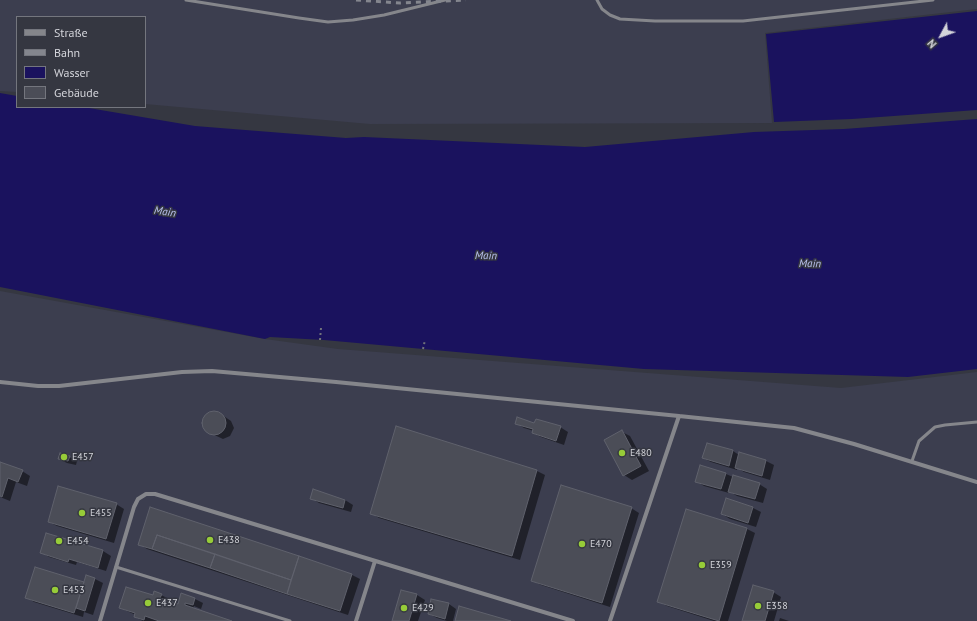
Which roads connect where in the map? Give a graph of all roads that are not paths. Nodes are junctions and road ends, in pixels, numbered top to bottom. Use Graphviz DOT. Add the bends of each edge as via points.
graph roads {
  1 [pos="186,0"];
  2 [pos="445,0"];
  3 [pos="597,0"];
  4 [pos="933,0"];
  5 [pos="0,382"];
  6 [pos="679,416"];
  7 [pos="977,422"];
  8 [pos="912,461"];
  9 [pos="977,482"];
  10 [pos="374,561"];
  11 [pos="116,567"];
  12 [pos="100,621"];
  13 [pos="290,621"];
  14 [pos="356,621"];
  15 [pos="573,621"];
  16 [pos="610,621"];
  1 -- 2 [label="lane" via="328,22 384,16"];
  3 -- 4 [label="lane" via="602,9 620,19 655,21 743,21"];
  5 -- 6 [label="street" via="59,386 182,372 218,372"];
  6 -- 8 [label="street" via="794,428"];
  6 -- 16 [label="street"];
  7 -- 8 [label="lane" via="935,427 919,441"];
  8 -- 9 [label="street"];
  10 -- 11 [label="street" via="155,494 146,494 138,499 134,507"];
  10 -- 14 [label="street"];
  10 -- 15 [label="street"];
  11 -- 12 [label="street"];
  11 -- 13 [label="lane"];
}
